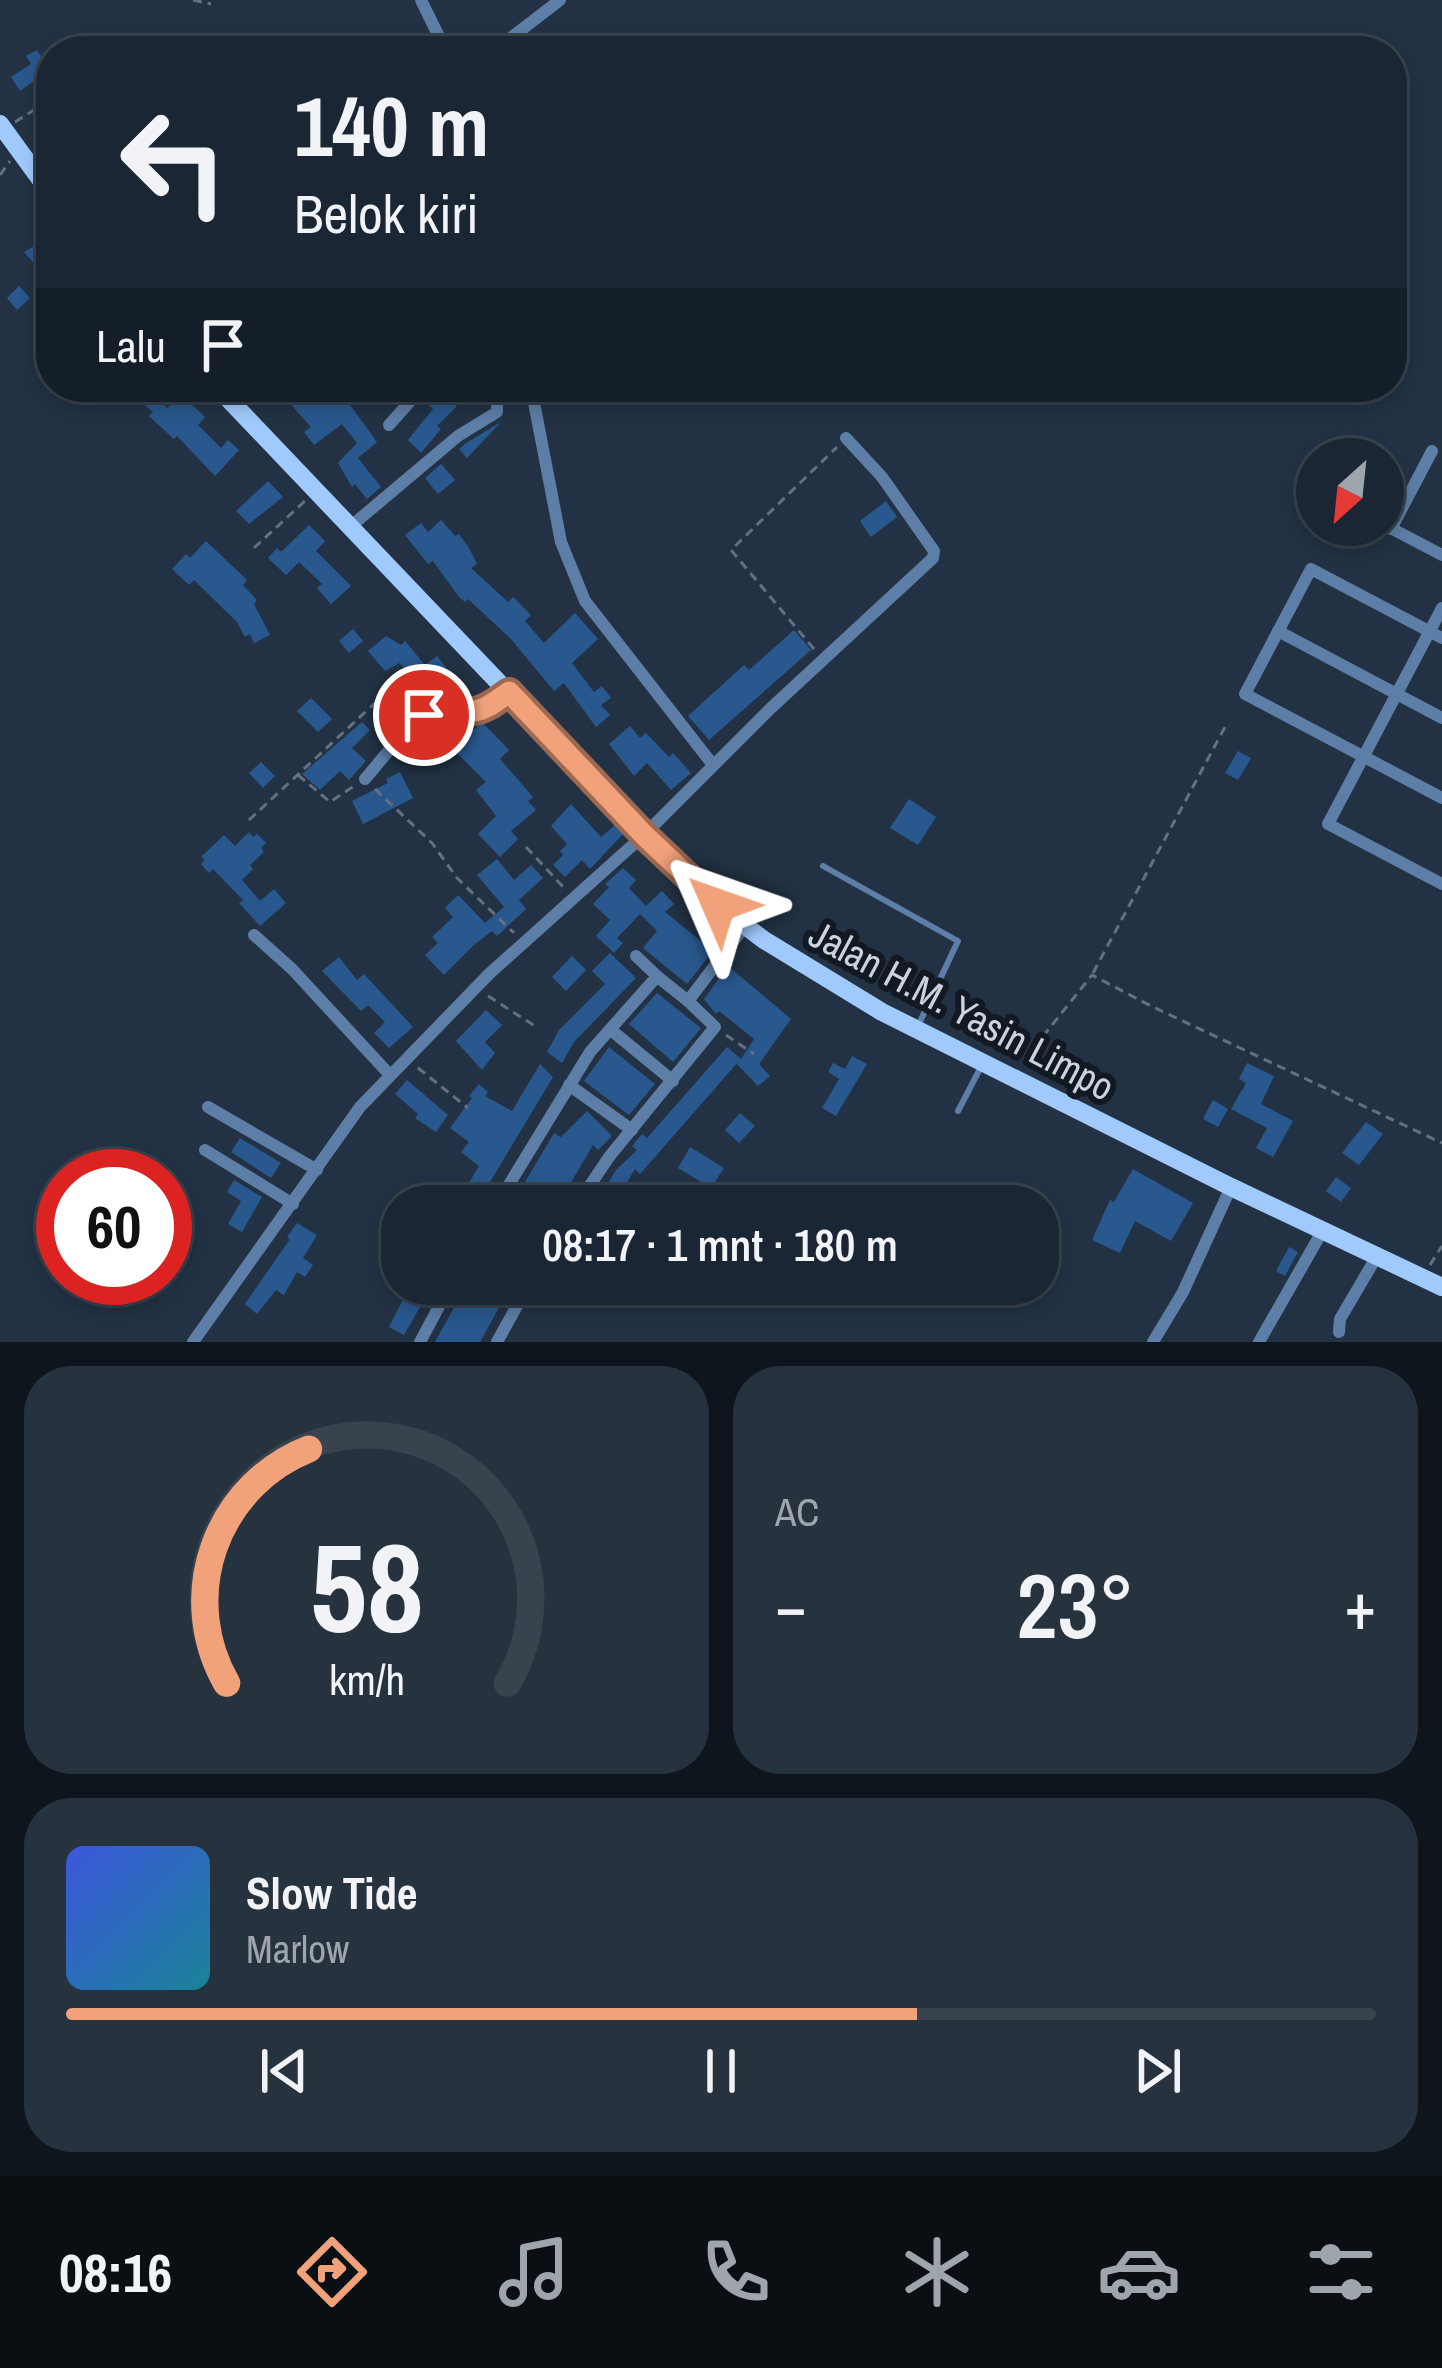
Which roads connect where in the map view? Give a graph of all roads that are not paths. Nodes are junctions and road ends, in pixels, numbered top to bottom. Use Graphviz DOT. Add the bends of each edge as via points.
graph roads {
  1 [pos="421,0"];
  2 [pos="560,0"];
  3 [pos="439,36"];
  4 [pos="513,36"];
  5 [pos="2,126"];
  6 [pos="36,173"];
  7 [pos="231,402"];
  8 [pos="409,402"];
  9 [pos="496,402"];
  10 [pos="534,402"];
  11 [pos="389,424"];
  12 [pos="846,438"];
  13 [pos="1432,451"];
  14 [pos="1404,498"];
  15 [pos="350,527"];
  16 [pos="1404,535"];
  17 [pos="1442,555"];
  18 [pos="1442,608"];
  19 [pos="1278,632"];
  20 [pos="1436,634"];
  21 [pos="509,692"];
  22 [pos="1397,694"];
  23 [pos="1442,718"];
  24 [pos="1364,756"];
  25 [pos="713,765"];
  26 [pos="364,779"];
  27 [pos="1442,798"];
  28 [pos="644,835"];
  29 [pos="823,866"];
  30 [pos="1442,884"];
  31 [pos="745,926"];
  32 [pos="254,935"];
  33 [pos="636,956"];
  34 [pos="658,977"];
  35 [pos="688,1001"];
  36 [pos="916,1029"];
  37 [pos="610,1030"];
  38 [pos="984,1062"];
  39 [pos="389,1075"];
  40 [pos="673,1081"];
  41 [pos="568,1084"];
  42 [pos="208,1107"];
  43 [pos="958,1111"];
  44 [pos="632,1130"];
  45 [pos="205,1150"];
  46 [pos="316,1170"];
  47 [pos="511,1185"];
  48 [pos="591,1185"];
  49 [pos="1231,1187"];
  50 [pos="293,1204"];
  51 [pos="1323,1231"];
  52 [pos="1377,1256"];
  53 [pos="1442,1287"];
  54 [pos="440,1305"];
  55 [pos="517,1305"];
  56 [pos="1339,1332"];
  57 [pos="194,1342"];
  58 [pos="420,1342"];
  59 [pos="497,1342"];
  60 [pos="1154,1342"];
  61 [pos="1259,1342"];
  1 -- 3 [label="street"];
  2 -- 4 [label="street"];
  5 -- 6 [label="main road"];
  7 -- 15 [label="main road, Jalan H.M. Yasin Limpo"];
  8 -- 11 [label="street"];
  9 -- 15 [label="street" via="497,412"];
  10 -- 25 [label="street" via="561,542 585,601"];
  12 -- 25 [label="street" via="935,554"];
  13 -- 14 [label="street"];
  15 -- 21 [label="main road, Jalan H.M. Yasin Limpo"];
  16 -- 17 [label="street"];
  18 -- 20 [label="street"];
  19 -- 20 [label="street" via="1312,569"];
  19 -- 22 [label="street"];
  19 -- 24 [label="street" via="1245,694"];
  20 -- 22 [label="street"];
  21 -- 26 [label="street" via="473,711 430,711"];
  21 -- 28 [label="main road, Jalan H.M. Yasin Limpo"];
  22 -- 23 [label="street"];
  22 -- 24 [label="street"];
  24 -- 27 [label="street"];
  24 -- 30 [label="street" via="1328,824"];
  25 -- 28 [label="street"];
  28 -- 31 [label="main road, Jalan H.M. Yasin Limpo"];
  28 -- 39 [label="street"];
  29 -- 36 [label="lane" via="958,941"];
  31 -- 35 [label="street"];
  31 -- 36 [label="main road, Jalan H.M. Yasin Limpo"];
  32 -- 39 [label="street"];
  33 -- 34 [label="street"];
  34 -- 35 [label="street"];
  34 -- 37 [label="street"];
  35 -- 40 [label="street" via="715,1027"];
  36 -- 38 [label="main road, Jalan H.M. Yasin Limpo"];
  37 -- 40 [label="street"];
  37 -- 41 [label="street"];
  38 -- 43 [label="lane"];
  38 -- 49 [label="main road, Jalan H.M. Yasin Limpo"];
  39 -- 46 [label="street"];
  40 -- 44 [label="street"];
  41 -- 44 [label="street"];
  41 -- 47 [label="street"];
  42 -- 46 [label="street"];
  44 -- 48 [label="street"];
  45 -- 50 [label="street"];
  46 -- 50 [label="street"];
  49 -- 51 [label="main road, Jalan H.M. Yasin Limpo"];
  49 -- 60 [label="street"];
  50 -- 57 [label="street"];
  51 -- 52 [label="main road, Jalan H.M. Yasin Limpo"];
  51 -- 61 [label="street"];
  52 -- 53 [label="main road, Jalan H.M. Yasin Limpo"];
  52 -- 56 [label="street"];
  54 -- 58 [label="street"];
  55 -- 59 [label="street"];
}
